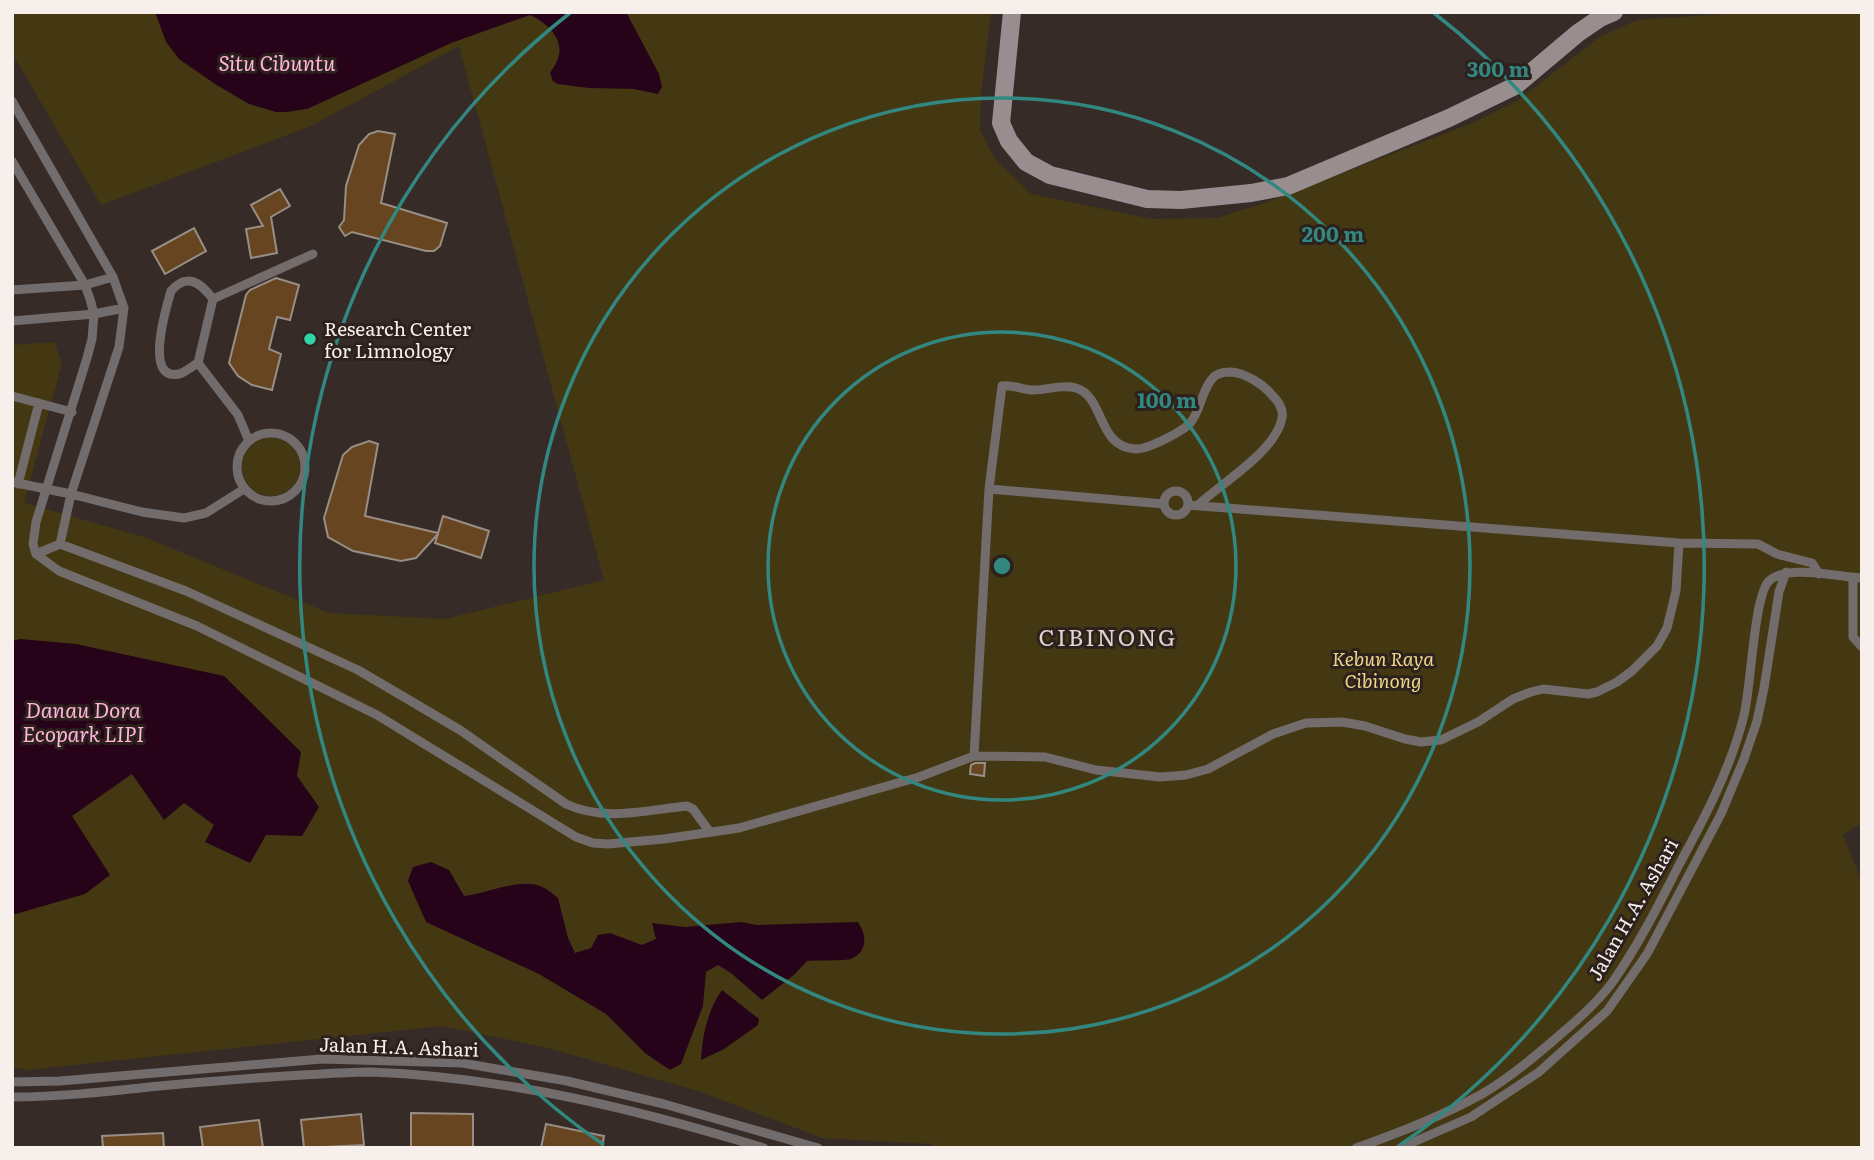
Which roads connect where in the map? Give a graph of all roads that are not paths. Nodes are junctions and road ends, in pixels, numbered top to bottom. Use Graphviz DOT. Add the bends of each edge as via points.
graph roads {
  1 [pos="1012,12"];
  2 [pos="1614,12"];
  3 [pos="12,101"];
  4 [pos="12,161"];
  5 [pos="313,254"];
  6 [pos="113,277"];
  7 [pos="85,285"];
  8 [pos="12,290"];
  9 [pos="213,299"];
  10 [pos="124,308"];
  11 [pos="94,314"];
  12 [pos="12,321"];
  13 [pos="198,363"];
  14 [pos="12,396"];
  15 [pos="39,402"];
  16 [pos="72,412"];
  17 [pos="248,441"];
  18 [pos="15,483"];
  19 [pos="47,488"];
  20 [pos="244,489"];
  21 [pos="989,489"];
  22 [pos="71,494"];
  23 [pos="1164,503"];
  24 [pos="1193,504"];
  25 [pos="1679,543"];
  26 [pos="60,544"];
  27 [pos="36,554"];
  28 [pos="1786,572"];
  29 [pos="1819,574"];
  30 [pos="1857,578"];
  31 [pos="1862,646"];
  32 [pos="974,756"];
  33 [pos="709,831"];
  34 [pos="322,1059"];
  35 [pos="323,1074"];
  36 [pos="60,1081"];
  37 [pos="12,1082"];
  38 [pos="603,1090"];
  39 [pos="62,1096"];
  40 [pos="12,1097"];
  41 [pos="600,1104"];
  42 [pos="764,1148"];
  43 [pos="818,1148"];
  44 [pos="1356,1148"];
  45 [pos="1400,1148"];
  1 -- 2 [label="street" via="1001,123 1026,162 1050,175 1147,198 1181,200 1288,186 1437,124 1515,86 1578,33"];
  3 -- 6 [label="lane"];
  4 -- 7 [label="lane"];
  5 -- 9 [label="lane"];
  6 -- 7 [label="lane"];
  6 -- 10 [label="lane"];
  7 -- 8 [label="lane"];
  7 -- 11 [label="lane"];
  9 -- 13 [label="lane"];
  9 -- 13 [label="lane" via="195,282 176,285 160,335 159,355 166,371 177,374"];
  10 -- 11 [label="lane"];
  10 -- 22 [label="lane" via="119,347"];
  11 -- 12 [label="lane"];
  11 -- 16 [label="lane" via="92,339"];
  13 -- 17 [label="lane" via="238,415"];
  14 -- 15 [label="lane"];
  15 -- 16 [label="lane"];
  15 -- 18 [label="lane"];
  16 -- 19 [label="lane"];
  17 -- 20 [label="lane" via="236,464"];
  17 -- 20 [label="lane" via="262,434 285,436 297,446 305,467 298,489 279,501 256,499"];
  18 -- 19 [label="lane"];
  19 -- 22 [label="lane"];
  19 -- 27 [label="lane" via="33,536"];
  20 -- 22 [label="lane" via="206,513 184,518"];
  21 -- 23 [label="lane"];
  21 -- 24 [label="lane" via="1002,386 1076,388 1089,398 1116,443 1140,450 1190,423 1211,379 1233,372 1265,388 1280,404 1283,416 1263,451"];
  21 -- 32 [label="lane"];
  22 -- 26 [label="lane"];
  23 -- 24 [label="lane" via="1169,513 1178,515"];
  23 -- 24 [label="lane" via="1177,491"];
  24 -- 25 [label="lane"];
  25 -- 29 [label="lane" via="1758,544 1812,563"];
  25 -- 32 [label="lane" via="1676,591 1667,628 1657,646 1632,671 1608,688 1588,694 1531,692 1441,740 1421,742 1342,722 1306,723 1273,734 1208,769 1160,778 1096,770 1045,757"];
  26 -- 27 [label="lane"];
  26 -- 33 [label="lane" via="186,591 358,670 460,730 566,804 593,814 687,806"];
  27 -- 33 [label="lane" via="59,571 197,626 377,715 576,837 608,844"];
  28 -- 29 [label="lane"];
  28 -- 44 [label="lane, Jalan H.A. Ashari" via="1773,577 1763,589 1749,698 1734,752 1702,823 1614,981 1556,1039 1483,1093"];
  28 -- 45 [label="lane, Jalan H.A. Ashari" via="1757,721 1744,759 1721,814 1647,954 1607,1011 1539,1072 1471,1117"];
  29 -- 30 [label="lane"];
  30 -- 31 [label="lane" via="1853,637"];
  32 -- 33 [label="lane" via="919,778 739,828"];
  34 -- 35 [label="lane"];
  34 -- 36 [label="lane, Jalan H.A. Ashari"];
  34 -- 38 [label="lane, Jalan H.A. Ashari" via="462,1063"];
  35 -- 39 [label="lane, Jalan H.A. Ashari"];
  35 -- 41 [label="lane, Jalan H.A. Ashari" via="370,1072 460,1079"];
  36 -- 37 [label="lane, Jalan H.A. Ashari"];
  36 -- 39 [label="lane"];
  38 -- 41 [label="lane"];
  38 -- 43 [label="lane, Jalan H.A. Ashari"];
  39 -- 40 [label="lane, Jalan H.A. Ashari"];
  41 -- 42 [label="lane, Jalan H.A. Ashari"];
}
